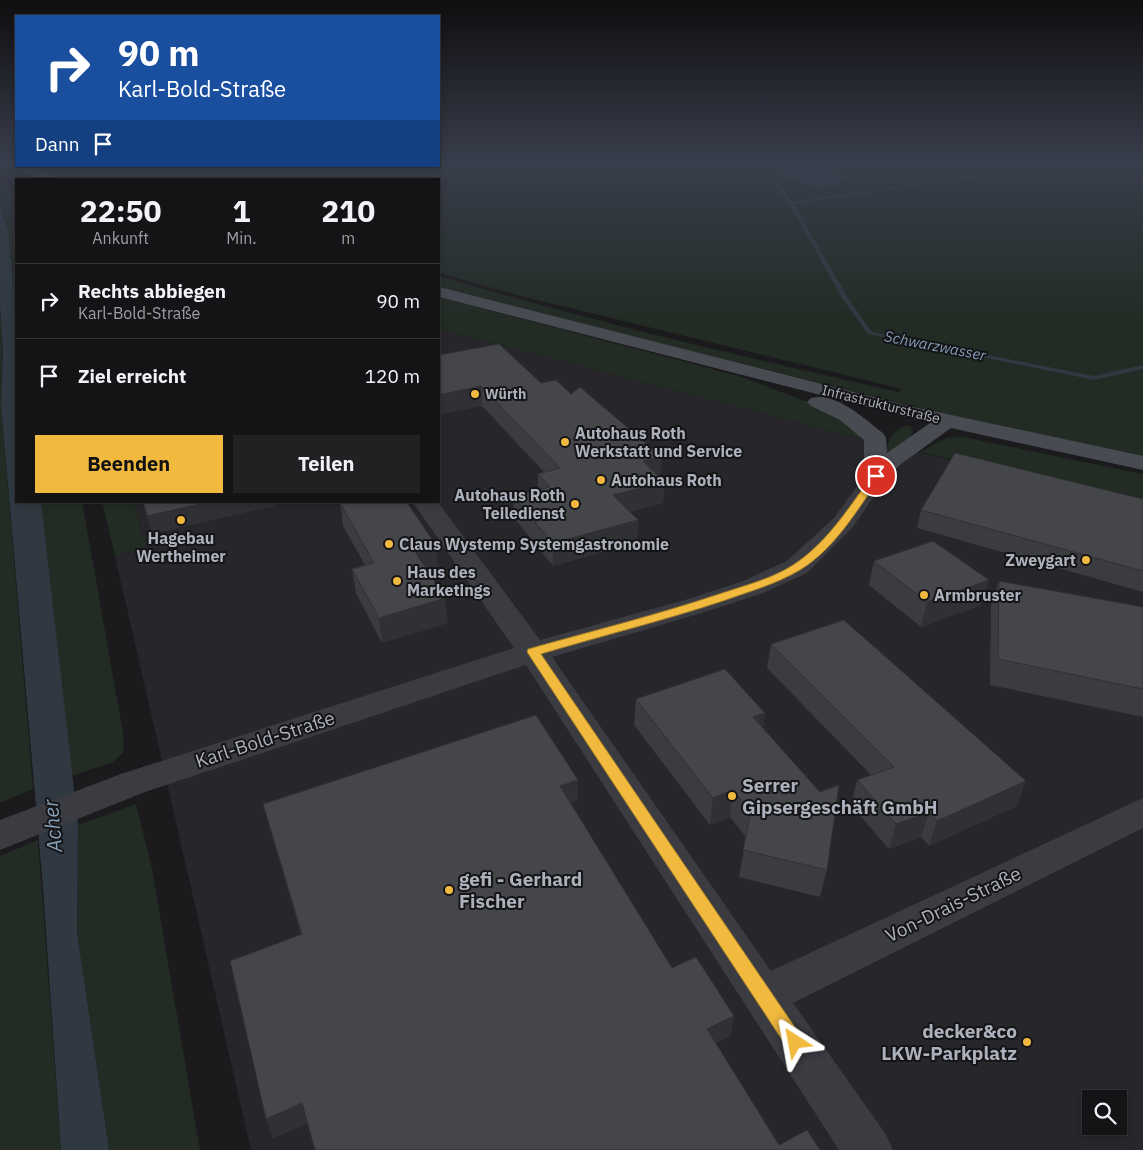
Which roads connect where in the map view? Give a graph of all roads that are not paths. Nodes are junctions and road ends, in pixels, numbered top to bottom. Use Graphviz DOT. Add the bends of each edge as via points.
graph roads {
  1 [pos="440,292"];
  2 [pos="745,371"];
  3 [pos="908,412"];
  4 [pos="947,421"];
  5 [pos="875,438"];
  6 [pos="1143,463"];
  7 [pos="876,476"];
  8 [pos="425,503"];
  9 [pos="533,652"];
  10 [pos="1143,812"];
  11 [pos="0,835"];
  12 [pos="763,996"];
  13 [pos="868,1150"];
  1 -- 2 [label="street, Infrastrukturstraße"];
  2 -- 3 [label="street, Infrastrukturstraße"];
  2 -- 5 [label="street" via="848,415"];
  3 -- 4 [label="street, Infrastrukturstraße"];
  3 -- 5 [label="street"];
  4 -- 6 [label="street, Infrastrukturstraße"];
  4 -- 7 [label="street" via="893,459"];
  5 -- 7 [label="street"];
  7 -- 9 [label="street, Karl-Bold-Straße" via="843,523 796,568 753,587 695,606"];
  8 -- 9 [label="street"];
  9 -- 11 [label="street, Karl-Bold-Straße" via="133,783"];
  9 -- 12 [label="street"];
  10 -- 12 [label="street, Von-Drais-Straße"];
  12 -- 13 [label="street"];
}
